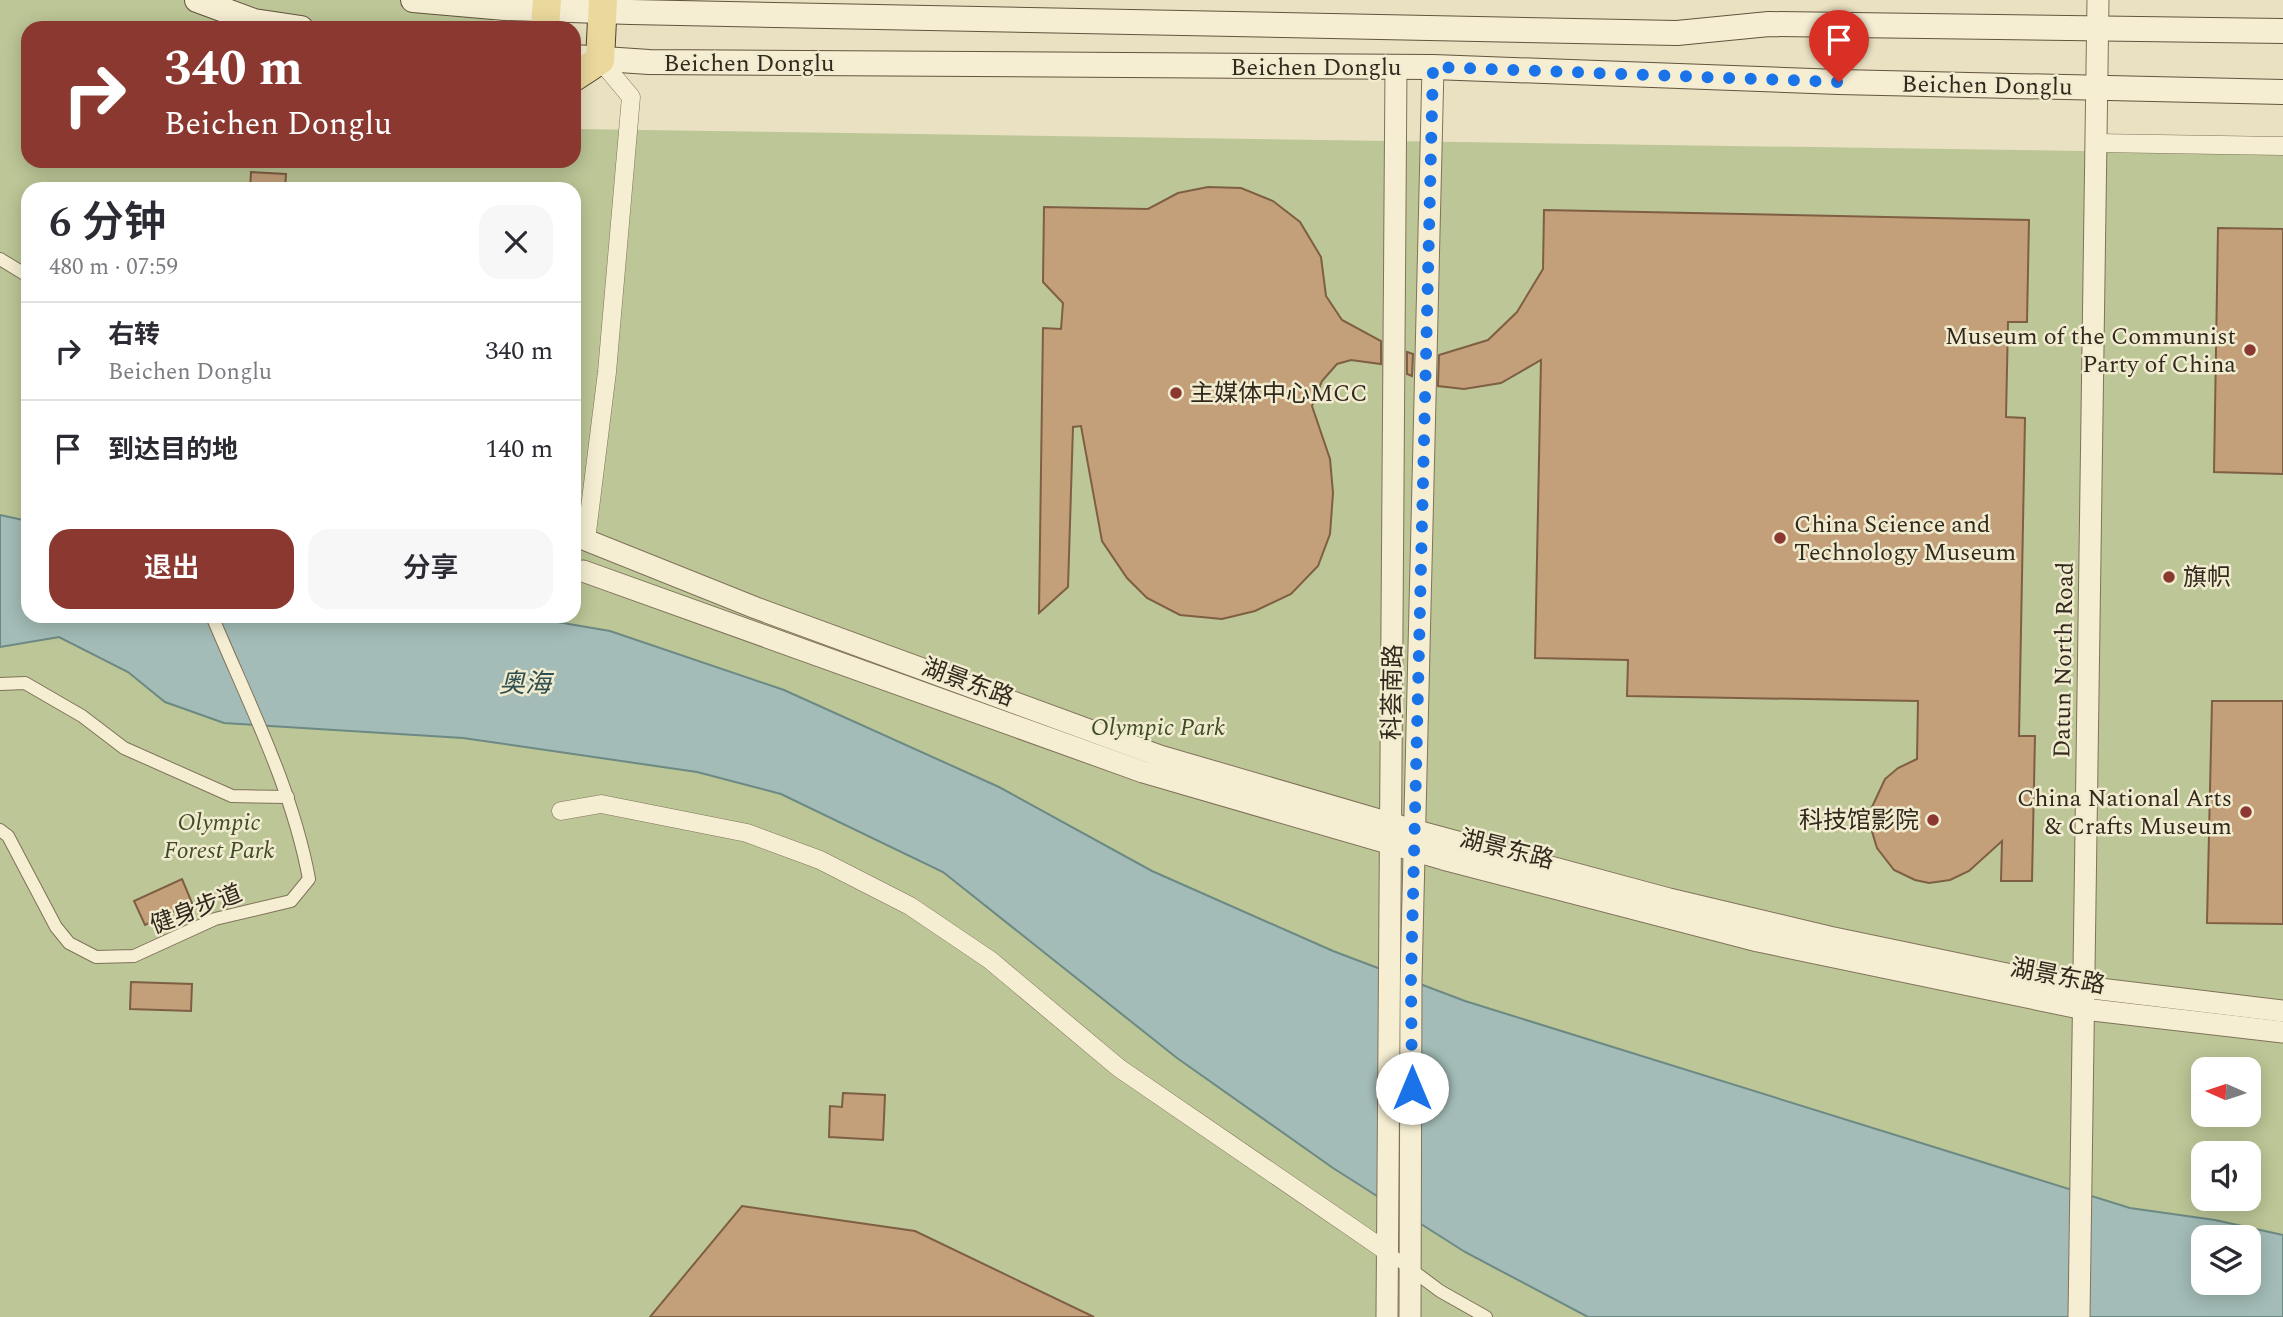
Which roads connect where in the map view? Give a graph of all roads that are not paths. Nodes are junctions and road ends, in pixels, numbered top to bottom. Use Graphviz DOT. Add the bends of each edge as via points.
graph roads {
  1 [pos="197,0"];
  2 [pos="413,0"];
  3 [pos="2098,0"];
  4 [pos="603,5"];
  5 [pos="546,12"];
  6 [pos="254,21"];
  7 [pos="2097,30"];
  8 [pos="2283,31"];
  9 [pos="587,59"];
  10 [pos="1433,67"];
  11 [pos="1396,68"];
  12 [pos="2095,88"];
  13 [pos="2283,92"];
  14 [pos="2096,143"];
  15 [pos="2283,146"];
  16 [pos="0,259"];
  17 [pos="21,272"];
  18 [pos="586,540"];
  19 [pos="583,571"];
  20 [pos="669,573"];
  21 [pos="658,598"];
  22 [pos="215,623"];
  23 [pos="0,684"];
  24 [pos="288,797"];
  25 [pos="561,811"];
  26 [pos="0,830"];
  27 [pos="1389,833"];
  28 [pos="1417,841"];
  29 [pos="2084,987"];
  30 [pos="2084,1009"];
  31 [pos="2283,1011"];
  32 [pos="2283,1032"];
  33 [pos="1389,1253"];
  34 [pos="1411,1271"];
  35 [pos="1387,1317"];
  36 [pos="1410,1317"];
  37 [pos="1486,1317"];
  38 [pos="2079,1317"];
  1 -- 6 [label="main road"];
  2 -- 5 [label="main road, Beichen Donglu"];
  3 -- 7 [label="street, Datun North Road"];
  4 -- 5 [label="main road, Beichen Donglu"];
  4 -- 7 [label="main road, Beichen Donglu" via="1677,33 1769,23"];
  4 -- 9 [label="main road"];
  7 -- 8 [label="main road, Beichen Donglu"];
  7 -- 12 [label="street, Datun North Road"];
  9 -- 11 [label="main road, Beichen Donglu"];
  9 -- 18 [label="street" via="631,97 607,372"];
  10 -- 11 [label="main road, Beichen Donglu"];
  10 -- 12 [label="main road, Beichen Donglu"];
  10 -- 28 [label="street, 科荟南路"];
  11 -- 27 [label="street, 科荟南路"];
  12 -- 13 [label="main road, Beichen Donglu"];
  12 -- 14 [label="street, Datun North Road"];
  14 -- 15 [label="street"];
  14 -- 29 [label="street, Datun North Road"];
  16 -- 17 [label="street"];
  18 -- 20 [label="street, 湖景东路"];
  19 -- 21 [label="street, 湖景东路"];
  20 -- 21 [label="street" via="658,583"];
  20 -- 27 [label="street, 湖景东路" via="1160,756"];
  21 -- 27 [label="street, 湖景东路" via="1143,772"];
  22 -- 24 [label="street, 健身步道"];
  23 -- 24 [label="street" via="25,682 124,748 232,796"];
  24 -- 26 [label="street, 健身步道" via="309,879 291,901 215,919 134,956 96,957 69,943 8,836"];
  25 -- 33 [label="street" via="601,804 747,834 820,860 910,906 990,960 1119,1068"];
  27 -- 28 [label="street, 湖景东路"];
  27 -- 33 [label="street, 科荟南路"];
  28 -- 29 [label="street, 湖景东路" via="1776,925"];
  28 -- 30 [label="street, 湖景东路" via="1758,941"];
  28 -- 34 [label="street, 科荟南路" via="1411,980"];
  29 -- 30 [label="street, Datun North Road"];
  29 -- 31 [label="street, 湖景东路"];
  30 -- 32 [label="street, 湖景东路"];
  30 -- 38 [label="street, Datun North Road"];
  33 -- 34 [label="street"];
  33 -- 35 [label="street, 科荟南路"];
  34 -- 36 [label="street, 科荟南路"];
  34 -- 37 [label="street"];
}
